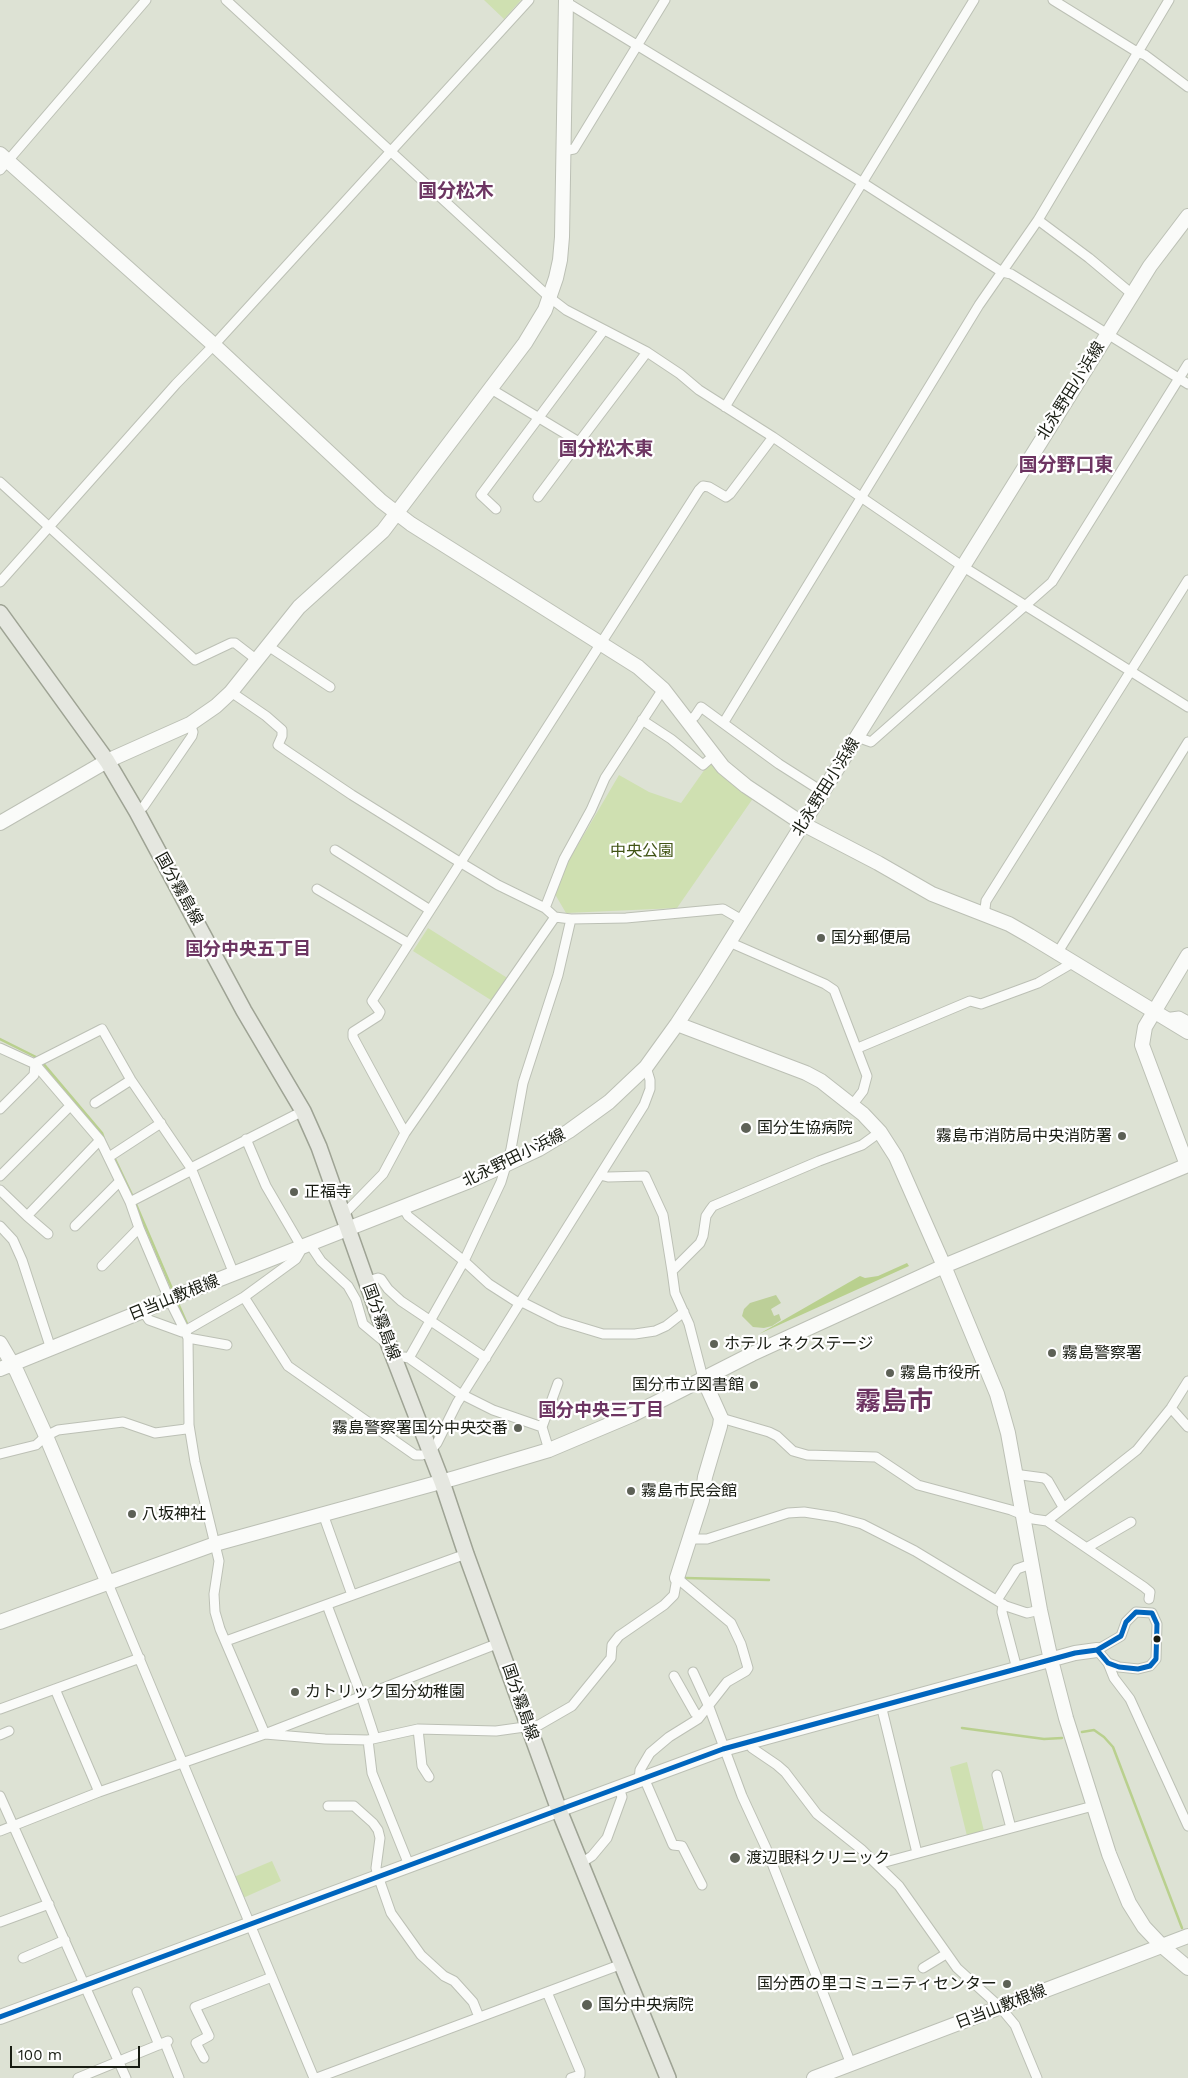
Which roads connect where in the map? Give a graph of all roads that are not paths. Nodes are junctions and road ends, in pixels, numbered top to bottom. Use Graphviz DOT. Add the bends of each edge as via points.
graph roads {
  1 [pos="146,0"];
  2 [pos="226,0"];
  3 [pos="529,0"];
  4 [pos="665,0"];
  5 [pos="974,0"];
  6 [pos="1053,0"];
  7 [pos="1169,0"];
  8 [pos="566,1"];
  9 [pos="637,45"];
  10 [pos="1137,52"];
  11 [pos="1188,87"];
  12 [pos="391,151"];
  13 [pos="563,151"];
  14 [pos="3,162"];
  15 [pos="863,183"];
  16 [pos="1188,216"];
  17 [pos="1038,220"];
  18 [pos="1002,272"];
  19 [pos="1132,294"];
  20 [pos="549,296"];
  21 [pos="604,330"];
  22 [pos="1107,334"];
  23 [pos="214,346"];
  24 [pos="647,352"];
  25 [pos="1188,364"];
  26 [pos="1179,378"];
  27 [pos="1188,384"];
  28 [pos="491,389"];
  29 [pos="725,407"];
  30 [pos="540,418"];
  31 [pos="773,437"];
  32 [pos="579,442"];
  33 [pos="0,482"];
  34 [pos="538,497"];
  35 [pos="863,498"];
  36 [pos="496,509"];
  37 [pos="396,513"];
  38 [pos="50,527"];
  39 [pos="962,566"];
  40 [pos="1188,580"];
  41 [pos="0,582"];
  42 [pos="1026,606"];
  43 [pos="0,613"];
  44 [pos="600,643"];
  45 [pos="268,646"];
  46 [pos="256,660"];
  47 [pos="1131,671"];
  48 [pos="330,687"];
  49 [pos="663,690"];
  50 [pos="230,692"];
  51 [pos="1188,707"];
  52 [pos="642,720"];
  53 [pos="689,721"];
  54 [pos="724,722"];
  55 [pos="190,724"];
  56 [pos="857,737"];
  57 [pos="1188,742"];
  58 [pos="714,755"];
  59 [pos="107,761"];
  60 [pos="823,792"];
  61 [pos="137,812"];
  62 [pos="0,823"];
  63 [pos="803,824"];
  64 [pos="335,850"];
  65 [pos="460,861"];
  66 [pos="317,889"];
  67 [pos="545,908"];
  68 [pos="430,910"];
  69 [pos="984,916"];
  70 [pos="555,917"];
  71 [pos="571,919"];
  72 [pos="742,920"];
  73 [pos="729,942"];
  74 [pos="408,944"];
  75 [pos="1058,952"];
  76 [pos="1188,955"];
  77 [pos="1074,962"];
  78 [pos="1159,1014"];
  79 [pos="1188,1021"];
  80 [pos="677,1024"];
  81 [pos="1188,1032"];
  82 [pos="0,1048"];
  83 [pos="858,1048"];
  84 [pos="39,1061"];
  85 [pos="646,1067"];
  86 [pos="130,1080"];
  87 [pos="95,1103"];
  88 [pos="853,1104"];
  89 [pos="70,1106"];
  90 [pos="0,1109"];
  91 [pos="303,1111"];
  92 [pos="162,1123"];
  93 [pos="880,1132"];
  94 [pos="405,1133"];
  95 [pos="246,1139"];
  96 [pos="100,1140"];
  97 [pos="112,1155"];
  98 [pos="507,1164"];
  99 [pos="1188,1166"];
  100 [pos="191,1169"];
  101 [pos="600,1175"];
  102 [pos="0,1176"];
  103 [pos="119,1182"];
  104 [pos="0,1190"];
  105 [pos="133,1201"];
  106 [pos="402,1206"];
  107 [pos="27,1216"];
  108 [pos="345,1222"];
  109 [pos="0,1226"];
  110 [pos="75,1226"];
  111 [pos="139,1228"];
  112 [pos="48,1234"];
  113 [pos="305,1244"];
  114 [pos="464,1261"];
  115 [pos="102,1266"];
  116 [pos="944,1266"];
  117 [pos="672,1271"];
  118 [pos="234,1274"];
  119 [pos="367,1281"];
  120 [pos="173,1297"];
  121 [pos="244,1297"];
  122 [pos="520,1303"];
  123 [pos="143,1311"];
  124 [pos="684,1312"];
  125 [pos="430,1322"];
  126 [pos="188,1331"];
  127 [pos="0,1343"];
  128 [pos="227,1345"];
  129 [pos="51,1349"];
  130 [pos="398,1355"];
  131 [pos="486,1358"];
  132 [pos="6,1366"];
  133 [pos="704,1378"];
  134 [pos="1188,1381"];
  135 [pos="558,1383"];
  136 [pos="463,1395"];
  137 [pos="1171,1408"];
  138 [pos="721,1418"];
  139 [pos="189,1425"];
  140 [pos="542,1427"];
  141 [pos="1188,1427"];
  142 [pos="46,1436"];
  143 [pos="549,1450"];
  144 [pos="429,1453"];
  145 [pos="0,1454"];
  146 [pos="1014,1474"];
  147 [pos="442,1482"];
  148 [pos="1063,1507"];
  149 [pos="323,1514"];
  150 [pos="1021,1514"];
  151 [pos="1047,1521"];
  152 [pos="1131,1522"];
  153 [pos="691,1539"];
  154 [pos="215,1544"];
  155 [pos="1088,1547"];
  156 [pos="466,1554"];
  157 [pos="1031,1564"];
  158 [pos="677,1578"];
  159 [pos="107,1581"];
  160 [pos="352,1595"];
  161 [pos="1149,1599"];
  162 [pos="1000,1602"];
  163 [pos="328,1605"];
  164 [pos="1040,1610"];
  165 [pos="0,1622"];
  166 [pos="226,1641"];
  167 [pos="499,1643"];
  168 [pos="1098,1650"];
  169 [pos="140,1658"];
  170 [pos="1051,1660"];
  171 [pos="1108,1663"];
  172 [pos="1017,1669"];
  173 [pos="693,1672"];
  174 [pos="674,1676"];
  175 [pos="55,1689"];
  176 [pos="361,1695"];
  177 [pos="881,1705"];
  178 [pos="709,1707"];
  179 [pos="0,1709"];
  180 [pos="700,1716"];
  181 [pos="529,1727"];
  182 [pos="418,1729"];
  183 [pos="265,1734"];
  184 [pos="371,1739"];
  185 [pos="748,1741"];
  186 [pos="723,1749"];
  187 [pos="183,1762"];
  188 [pos="997,1775"];
  189 [pos="429,1777"];
  190 [pos="642,1779"];
  191 [pos="619,1788"];
  192 [pos="99,1792"];
  193 [pos="0,1796"];
  194 [pos="328,1806"];
  195 [pos="1093,1806"];
  196 [pos="559,1810"];
  197 [pos="14,1826"];
  198 [pos="1188,1826"];
  199 [pos="1011,1828"];
  200 [pos="0,1831"];
  201 [pos="917,1853"];
  202 [pos="581,1863"];
  203 [pos="878,1864"];
  204 [pos="408,1865"];
  205 [pos="378,1876"];
  206 [pos="702,1885"];
  207 [pos="49,1904"];
  208 [pos="0,1922"];
  209 [pos="250,1925"];
  210 [pos="1188,1936"];
  211 [pos="64,1940"];
  212 [pos="1162,1946"];
  213 [pos="946,1954"];
  214 [pos="23,1958"];
  215 [pos="622,1964"];
  216 [pos="923,1968"];
  217 [pos="1188,1968"];
  218 [pos="272,1977"];
  219 [pos="84,1984"];
  220 [pos="136,1992"];
  221 [pos="547,1992"];
  222 [pos="1000,2007"];
  223 [pos="0,2017"];
  224 [pos="479,2017"];
  225 [pos="164,2043"];
  226 [pos="204,2058"];
  227 [pos="119,2062"];
  228 [pos="851,2064"];
  229 [pos="78,2078"];
  230 [pos="126,2078"];
  231 [pos="179,2078"];
  232 [pos="315,2078"];
  233 [pos="571,2078"];
  234 [pos="668,2078"];
  235 [pos="814,2078"];
  236 [pos="1037,2078"];
  1 -- 14 [label="street"];
  2 -- 12 [label="street"];
  3 -- 12 [label="street"];
  4 -- 9 [label="street"];
  5 -- 15 [label="street"];
  6 -- 10 [label="street"];
  7 -- 10 [label="street"];
  8 -- 9 [label="street"];
  8 -- 13 [label="street"];
  9 -- 13 [label="street" via="574,149"];
  9 -- 15 [label="street"];
  10 -- 11 [label="street"];
  10 -- 17 [label="street"];
  12 -- 20 [label="street"];
  12 -- 23 [label="street"];
  13 -- 20 [label="street" via="562,238 556,278"];
  14 -- 23 [label="street"];
  15 -- 18 [label="street"];
  15 -- 29 [label="street"];
  16 -- 19 [label="street, 北永野田小浜線"];
  17 -- 18 [label="street"];
  17 -- 19 [label="street"];
  18 -- 22 [label="street" via="1011,274"];
  18 -- 35 [label="street"];
  19 -- 22 [label="street, 北永野田小浜線"];
  20 -- 21 [label="street" via="566,310"];
  20 -- 28 [label="street" via="535,328"];
  21 -- 24 [label="street"];
  21 -- 30 [label="street"];
  22 -- 26 [label="street"];
  22 -- 39 [label="street, 北永野田小浜線"];
  23 -- 37 [label="street"];
  23 -- 38 [label="street" via="176,384"];
  24 -- 29 [label="street"];
  24 -- 32 [label="street"];
  25 -- 26 [label="street"];
  26 -- 27 [label="street"];
  26 -- 42 [label="street" via="1052,582"];
  28 -- 30 [label="street"];
  28 -- 37 [label="street"];
  29 -- 31 [label="street"];
  30 -- 32 [label="street"];
  30 -- 36 [label="street" via="481,494"];
  31 -- 35 [label="street"];
  31 -- 44 [label="street" via="730,494 726,496 703,486 699,490"];
  32 -- 34 [label="street"];
  33 -- 38 [label="street"];
  35 -- 39 [label="street"];
  35 -- 54 [label="street"];
  37 -- 44 [label="street"];
  37 -- 45 [label="street" via="383,531 299,607"];
  38 -- 41 [label="street"];
  38 -- 46 [label="street" via="195,660 231,643"];
  39 -- 42 [label="street"];
  39 -- 56 [label="street, 北永野田小浜線"];
  40 -- 47 [label="street"];
  42 -- 47 [label="street"];
  42 -- 56 [label="street" via="872,742"];
  43 -- 59 [label="main road, 国分霧島線"];
  44 -- 49 [label="street" via="638,667"];
  44 -- 65 [label="street"];
  45 -- 46 [label="street"];
  45 -- 48 [label="street"];
  46 -- 50 [label="street"];
  47 -- 51 [label="street"];
  47 -- 69 [label="street" via="986,901"];
  49 -- 52 [label="street"];
  49 -- 53 [label="street"];
  50 -- 55 [label="street"];
  50 -- 65 [label="street" via="282,730 278,745"];
  52 -- 58 [label="street" via="703,765"];
  52 -- 67 [label="street" via="605,778 564,859"];
  53 -- 54 [label="street" via="701,707"];
  53 -- 58 [label="street"];
  54 -- 60 [label="street" via="779,764"];
  55 -- 59 [label="street"];
  55 -- 61 [label="street" via="192,736"];
  56 -- 60 [label="street, 北永野田小浜線"];
  57 -- 75 [label="street"];
  58 -- 63 [label="street" via="746,786"];
  59 -- 61 [label="main road, 国分霧島線"];
  59 -- 62 [label="street"];
  60 -- 63 [label="street, 北永野田小浜線"];
  61 -- 91 [label="main road, 国分霧島線" via="244,1011"];
  63 -- 69 [label="street" via="932,894"];
  63 -- 72 [label="street, 北永野田小浜線"];
  64 -- 68 [label="street"];
  65 -- 67 [label="street" via="498,885"];
  65 -- 68 [label="street"];
  66 -- 74 [label="street"];
  67 -- 70 [label="street"];
  68 -- 74 [label="street"];
  69 -- 75 [label="street" via="1009,924"];
  70 -- 71 [label="street"];
  70 -- 94 [label="street"];
  71 -- 72 [label="street" via="626,918 723,909"];
  71 -- 98 [label="street" via="558,975 523,1083"];
  72 -- 73 [label="street, 北永野田小浜線"];
  73 -- 80 [label="street, 北永野田小浜線"];
  73 -- 83 [label="street" via="834,990"];
  74 -- 94 [label="street" via="372,1001 380,1012 378,1016 353,1032"];
  75 -- 77 [label="street"];
  76 -- 78 [label="street"];
  77 -- 78 [label="street"];
  77 -- 83 [label="street" via="1038,983 981,1004 970,1001"];
  78 -- 79 [label="street" via="1179,1016"];
  78 -- 81 [label="street"];
  78 -- 99 [label="street" via="1145,1027 1142,1045"];
  80 -- 85 [label="street, 北永野田小浜線"];
  80 -- 88 [label="street" via="806,1073"];
  82 -- 84 [label="street"];
  83 -- 88 [label="street" via="867,1076"];
  84 -- 86 [label="street" via="102,1029"];
  84 -- 89 [label="street"];
  84 -- 90 [label="street" via="34,1075"];
  85 -- 98 [label="street, 北永野田小浜線" via="609,1102 576,1126"];
  85 -- 101 [label="street" via="650,1080 648,1097"];
  86 -- 87 [label="street"];
  86 -- 92 [label="street"];
  88 -- 93 [label="street"];
  89 -- 96 [label="street"];
  89 -- 102 [label="street"];
  91 -- 95 [label="street"];
  91 -- 108 [label="main road, 国分霧島線"];
  92 -- 97 [label="street"];
  92 -- 100 [label="street"];
  93 -- 116 [label="street" via="896,1158"];
  93 -- 117 [label="street" via="862,1145 713,1206 706,1216 700,1243"];
  94 -- 108 [label="street" via="383,1174"];
  95 -- 100 [label="street"];
  95 -- 113 [label="street" via="279,1211"];
  96 -- 97 [label="street"];
  96 -- 107 [label="street"];
  97 -- 103 [label="street"];
  98 -- 106 [label="street, 北永野田小浜線"];
  98 -- 114 [label="street" via="496,1197"];
  99 -- 116 [label="street"];
  100 -- 105 [label="street"];
  100 -- 118 [label="street"];
  101 -- 117 [label="street" via="645,1176 663,1215"];
  101 -- 122 [label="street"];
  103 -- 105 [label="street"];
  103 -- 110 [label="street"];
  104 -- 107 [label="street"];
  105 -- 111 [label="street"];
  106 -- 108 [label="street, 北永野田小浜線"];
  106 -- 114 [label="street" via="408,1216"];
  107 -- 112 [label="street"];
  108 -- 113 [label="street, 日当山敷根線"];
  108 -- 119 [label="main road, 国分霧島線"];
  109 -- 129 [label="street" via="14,1240"];
  111 -- 115 [label="street"];
  111 -- 120 [label="street"];
  113 -- 118 [label="street, 日当山敷根線"];
  113 -- 121 [label="street" via="296,1259"];
  113 -- 130 [label="street" via="348,1286 363,1324"];
  114 -- 122 [label="street" via="489,1284"];
  114 -- 125 [label="street"];
  116 -- 133 [label="street"];
  116 -- 146 [label="street" via="997,1394 1008,1433"];
  117 -- 124 [label="street" via="675,1294"];
  118 -- 120 [label="street, 日当山敷根線"];
  119 -- 125 [label="street" via="381,1279 401,1301"];
  119 -- 130 [label="main road, 国分霧島線"];
  120 -- 123 [label="street, 日当山敷根線"];
  120 -- 126 [label="street"];
  121 -- 126 [label="street"];
  121 -- 144 [label="street" via="288,1366 415,1455"];
  122 -- 124 [label="street" via="560,1321 604,1334 655,1331"];
  122 -- 131 [label="street"];
  123 -- 126 [label="street" via="149,1320 182,1332"];
  123 -- 129 [label="street, 日当山敷根線"];
  124 -- 133 [label="street"];
  125 -- 130 [label="street"];
  125 -- 131 [label="street"];
  126 -- 128 [label="street"];
  126 -- 139 [label="street"];
  127 -- 132 [label="street"];
  129 -- 132 [label="street, 日当山敷根線"];
  130 -- 136 [label="street"];
  130 -- 144 [label="main road, 国分霧島線"];
  131 -- 136 [label="street"];
  132 -- 142 [label="street"];
  133 -- 138 [label="street"];
  133 -- 143 [label="street" via="632,1415"];
  134 -- 137 [label="street"];
  135 -- 140 [label="street"];
  136 -- 140 [label="street" via="493,1410"];
  136 -- 144 [label="street" via="438,1443"];
  137 -- 141 [label="street"];
  137 -- 148 [label="street" via="1137,1450"];
  138 -- 150 [label="street" via="769,1432 793,1450 807,1455 876,1457 918,1485"];
  138 -- 153 [label="street"];
  139 -- 142 [label="street" via="186,1429 155,1434 123,1422 58,1430"];
  139 -- 154 [label="street"];
  140 -- 143 [label="street"];
  142 -- 145 [label="street" via="36,1445"];
  142 -- 159 [label="street"];
  143 -- 147 [label="street"];
  144 -- 147 [label="main road, 国分霧島線"];
  146 -- 148 [label="street" via="1044,1478"];
  146 -- 150 [label="street"];
  147 -- 149 [label="street"];
  147 -- 156 [label="main road, 国分霧島線"];
  148 -- 151 [label="street"];
  149 -- 154 [label="street"];
  149 -- 160 [label="street"];
  150 -- 151 [label="street"];
  150 -- 157 [label="street"];
  151 -- 155 [label="street"];
  152 -- 155 [label="street"];
  153 -- 158 [label="street"];
  153 -- 162 [label="street" via="707,1539 788,1513 836,1517 862,1524 915,1551"];
  154 -- 159 [label="street"];
  154 -- 166 [label="street" via="220,1561 214,1594 215,1612"];
  155 -- 161 [label="street" via="1144,1586 1150,1592"];
  156 -- 160 [label="street"];
  156 -- 167 [label="main road, 国分霧島線"];
  157 -- 162 [label="street" via="1017,1569"];
  157 -- 164 [label="street"];
  158 -- 178 [label="street" via="731,1624 748,1668 727,1682"];
  158 -- 181 [label="street" via="674,1595 619,1636 612,1645 611,1658 572,1706 539,1725"];
  159 -- 165 [label="street"];
  159 -- 169 [label="street"];
  160 -- 163 [label="street"];
  162 -- 164 [label="street" via="1027,1613"];
  162 -- 172 [label="street"];
  163 -- 166 [label="street"];
  163 -- 176 [label="street"];
  164 -- 170 [label="street"];
  166 -- 183 [label="street"];
  167 -- 176 [label="street"];
  167 -- 181 [label="main road, 国分霧島線"];
  168 -- 170 [label="street"];
  168 -- 171 [label="street"];
  168 -- 171 [label="street" via="1121,1636 1126,1622 1136,1612 1152,1613 1156,1624 1156,1659 1150,1666 1119,1668"];
  169 -- 175 [label="street"];
  169 -- 187 [label="street"];
  170 -- 172 [label="street"];
  170 -- 195 [label="street"];
  171 -- 198 [label="street" via="1114,1678 1130,1699"];
  172 -- 177 [label="street"];
  173 -- 178 [label="street"];
  174 -- 180 [label="street"];
  175 -- 179 [label="street"];
  175 -- 192 [label="street"];
  176 -- 183 [label="street"];
  176 -- 184 [label="street"];
  177 -- 185 [label="street"];
  177 -- 201 [label="street"];
  178 -- 180 [label="street"];
  178 -- 186 [label="street"];
  180 -- 190 [label="street" via="650,1753 640,1770"];
  181 -- 182 [label="street" via="496,1731"];
  181 -- 196 [label="main road, 国分霧島線"];
  182 -- 184 [label="street"];
  182 -- 189 [label="street" via="422,1766"];
  183 -- 184 [label="street"];
  183 -- 187 [label="street"];
  184 -- 204 [label="street" via="372,1773"];
  185 -- 186 [label="street"];
  185 -- 203 [label="street" via="752,1748 784,1772 817,1814"];
  186 -- 190 [label="street"];
  186 -- 228 [label="street" via="766,1848"];
  187 -- 192 [label="street"];
  187 -- 209 [label="street"];
  188 -- 199 [label="street"];
  190 -- 191 [label="street"];
  190 -- 206 [label="street" via="673,1845 682,1846"];
  191 -- 196 [label="street"];
  191 -- 202 [label="street" via="622,1797 607,1838 592,1856"];
  192 -- 197 [label="street"];
  193 -- 197 [label="street"];
  194 -- 205 [label="street" via="354,1806 378,1830"];
  195 -- 199 [label="street"];
  195 -- 212 [label="street" via="1129,1903 1144,1927"];
  196 -- 202 [label="main road, 国分霧島線"];
  196 -- 204 [label="street"];
  197 -- 200 [label="street"];
  197 -- 207 [label="street"];
  199 -- 201 [label="street"];
  201 -- 203 [label="street"];
  202 -- 215 [label="main road, 国分霧島線"];
  203 -- 213 [label="street" via="899,1886"];
  204 -- 205 [label="street"];
  205 -- 209 [label="street"];
  205 -- 224 [label="street" via="395,1920 421,1955 454,1981 473,2002"];
  207 -- 208 [label="street"];
  207 -- 211 [label="street"];
  209 -- 218 [label="street"];
  209 -- 219 [label="street"];
  210 -- 212 [label="street, 日当山敷根線"];
  211 -- 214 [label="street"];
  211 -- 219 [label="street"];
  212 -- 217 [label="street"];
  212 -- 222 [label="street, 日当山敷根線"];
  213 -- 216 [label="street"];
  213 -- 222 [label="street" via="968,1980"];
  215 -- 221 [label="street"];
  215 -- 234 [label="main road, 国分霧島線"];
  218 -- 226 [label="street" via="195,2006 209,2036 196,2042"];
  218 -- 232 [label="street"];
  219 -- 223 [label="street"];
  219 -- 227 [label="street"];
  220 -- 225 [label="street"];
  221 -- 224 [label="street"];
  221 -- 233 [label="street" via="580,2071 580,2075"];
  222 -- 228 [label="street, 日当山敷根線"];
  222 -- 236 [label="street" via="1015,2024"];
  224 -- 232 [label="street"];
  225 -- 227 [label="street"];
  225 -- 231 [label="street"];
  227 -- 229 [label="street"];
  227 -- 230 [label="street"];
  228 -- 235 [label="street, 日当山敷根線"];
}
